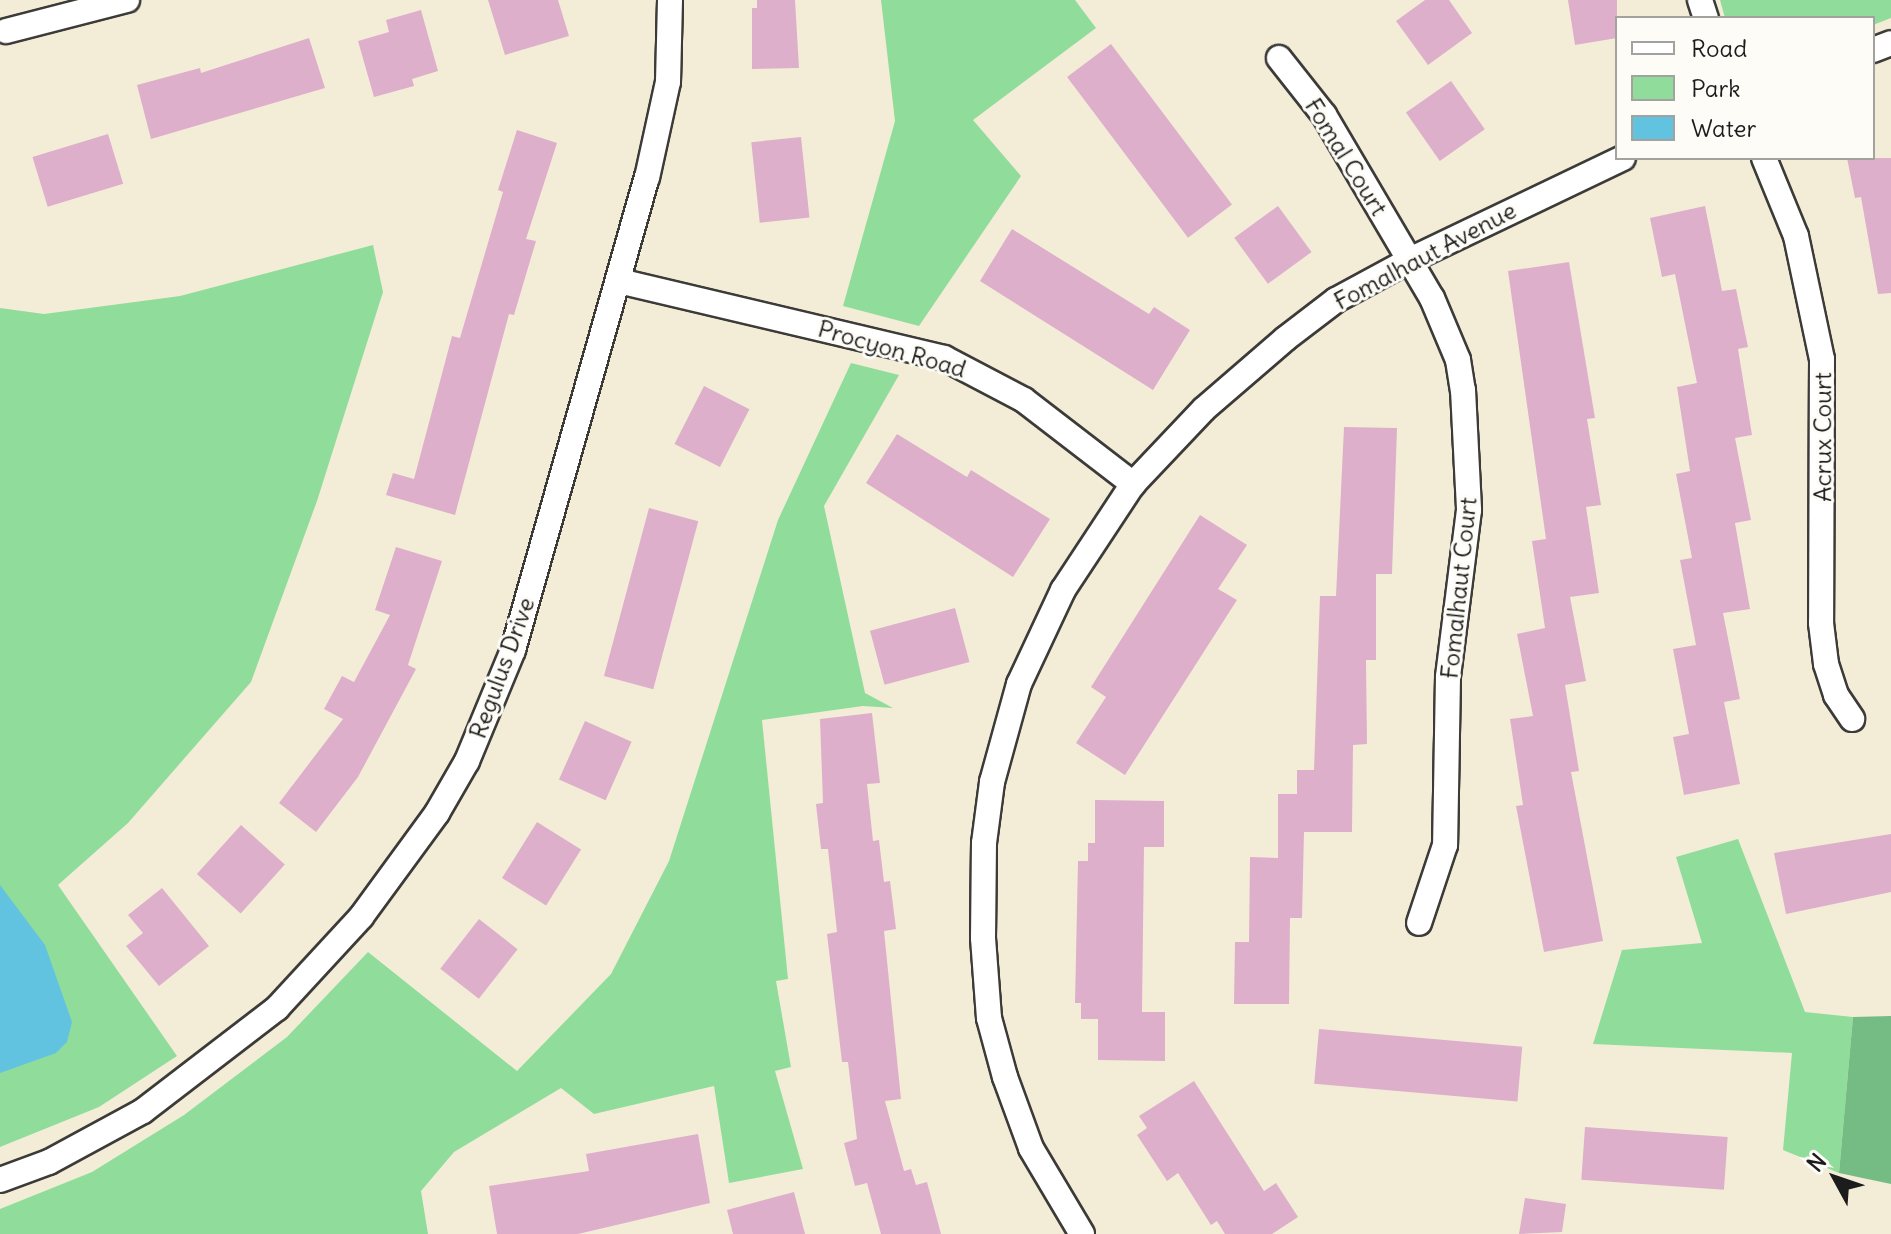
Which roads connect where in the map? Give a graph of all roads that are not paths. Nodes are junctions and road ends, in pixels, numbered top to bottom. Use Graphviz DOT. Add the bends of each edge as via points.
graph roads {
  1 [pos="127,0"];
  2 [pos="670,0"];
  3 [pos="6,31"];
  4 [pos="1279,58"];
  5 [pos="1619,160"];
  6 [pos="1765,160"];
  7 [pos="1410,260"];
  8 [pos="619,281"];
  9 [pos="1133,484"];
  10 [pos="1852,719"];
  11 [pos="1419,923"];
  12 [pos="0,1180"];
  13 [pos="1082,1234"];
  1 -- 3 [label="street"];
  2 -- 8 [label="street, Regulus Drive" via="668,82"];
  4 -- 7 [label="street, Fomal Court" via="1324,115"];
  5 -- 7 [label="street, Fomalhaut Avenue"];
  6 -- 10 [label="street, Acrux Court" via="1796,236 1820,344 1821,623 1836,695"];
  7 -- 9 [label="street, Fomalhaut Avenue" via="1336,300 1248,368"];
  7 -- 11 [label="street, Fomalhaut Court" via="1458,360 1470,463 1465,560 1448,677 1445,845"];
  8 -- 9 [label="street, Procyon Road" via="944,358 1024,400"];
  8 -- 12 [label="street, Regulus Drive" via="513,650 495,702 437,813 361,917 265,1018 143,1111 49,1162"];
  9 -- 13 [label="street, Fomalhaut Avenue" via="1063,590 1019,684 992,782 984,843 989,1018 1023,1131"];
}
